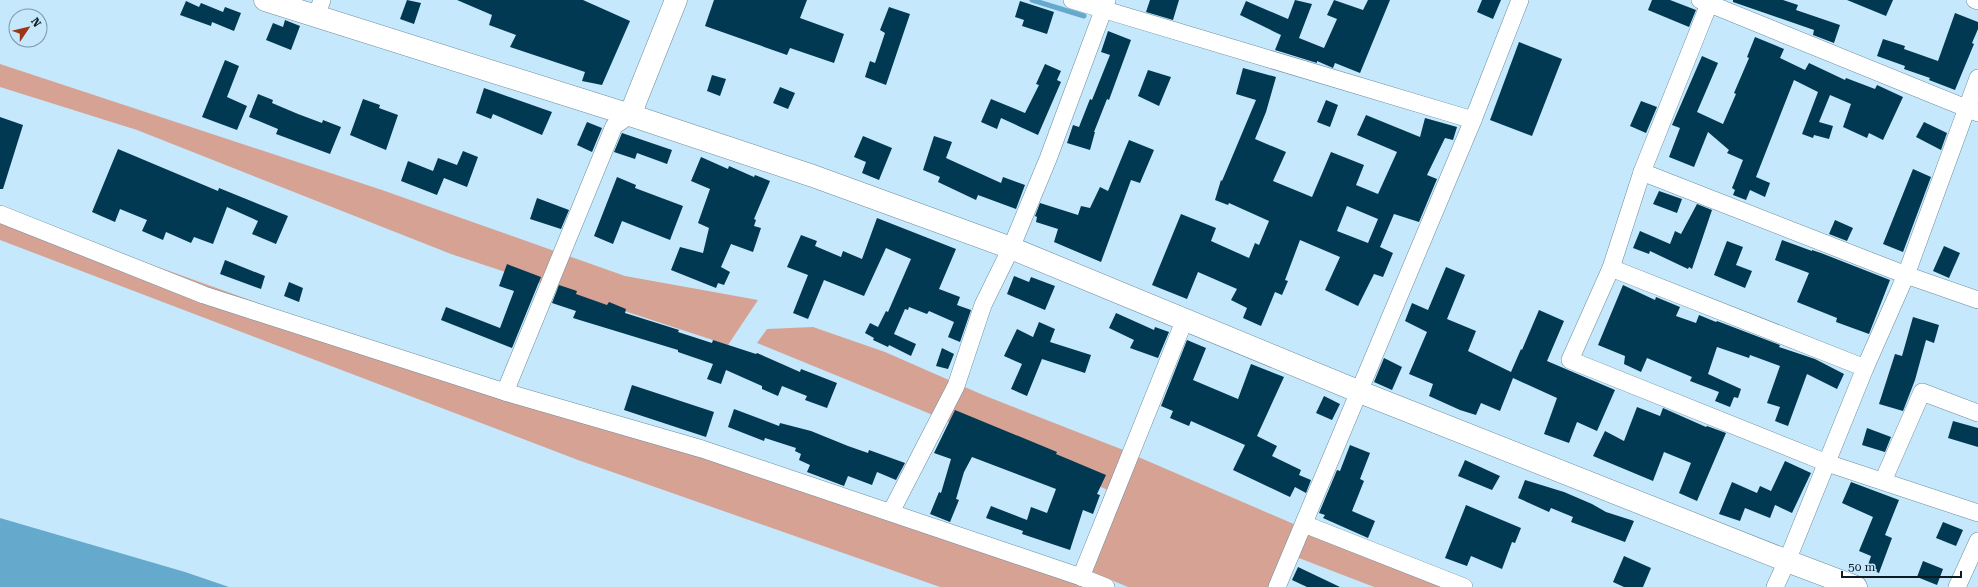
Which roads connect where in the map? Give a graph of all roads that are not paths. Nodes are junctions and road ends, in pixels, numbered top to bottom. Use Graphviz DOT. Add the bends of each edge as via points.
graph roads {
  1 [pos="265,0"];
  2 [pos="676,0"];
  3 [pos="1072,0"];
  4 [pos="1520,0"];
  5 [pos="1704,2"];
  6 [pos="1105,4"];
  7 [pos="319,8"];
  8 [pos="1978,78"];
  9 [pos="1973,111"];
  10 [pos="630,115"];
  11 [pos="1473,120"];
  12 [pos="1642,172"];
  13 [pos="0,214"];
  14 [pos="1011,248"];
  15 [pos="1611,268"];
  16 [pos="1906,275"];
  17 [pos="1978,300"];
  18 [pos="1185,319"];
  19 [pos="1865,368"];
  20 [pos="505,392"];
  21 [pos="1360,392"];
  22 [pos="1978,413"];
  23 [pos="1827,462"];
  24 [pos="1883,481"];
  25 [pos="891,512"];
  26 [pos="1978,513"];
  27 [pos="1304,524"];
  28 [pos="1978,541"];
  29 [pos="1787,561"];
  30 [pos="1081,577"];
  31 [pos="1106,587"];
  32 [pos="1277,587"];
  33 [pos="1464,587"];
  34 [pos="1775,587"];
  35 [pos="1856,587"];
  36 [pos="1957,587"];
  1 -- 7 [label="street"];
  2 -- 10 [label="street"];
  3 -- 6 [label="street"];
  4 -- 11 [label="street"];
  5 -- 9 [label="street"];
  5 -- 12 [label="street"];
  6 -- 11 [label="street"];
  6 -- 14 [label="street" via="1048,160"];
  7 -- 10 [label="street"];
  8 -- 9 [label="street"];
  9 -- 16 [label="street"];
  10 -- 14 [label="street" via="813,176"];
  10 -- 20 [label="street" via="614,126"];
  11 -- 21 [label="street"];
  12 -- 15 [label="street"];
  12 -- 16 [label="street"];
  13 -- 20 [label="street" via="204,295"];
  14 -- 18 [label="street"];
  14 -- 25 [label="street" via="983,305 956,386"];
  15 -- 19 [label="street"];
  15 -- 23 [label="street" via="1570,360"];
  16 -- 17 [label="street"];
  16 -- 19 [label="street"];
  18 -- 21 [label="street"];
  18 -- 30 [label="street"];
  19 -- 23 [label="street"];
  20 -- 25 [label="street" via="702,449"];
  21 -- 27 [label="street"];
  21 -- 29 [label="street"];
  22 -- 24 [label="street" via="1922,392"];
  23 -- 24 [label="street"];
  23 -- 29 [label="street"];
  24 -- 26 [label="street"];
  25 -- 30 [label="street"];
  27 -- 32 [label="street"];
  27 -- 33 [label="street"];
  28 -- 36 [label="street"];
  29 -- 34 [label="street"];
  29 -- 35 [label="street"];
  30 -- 31 [label="street"];
}
